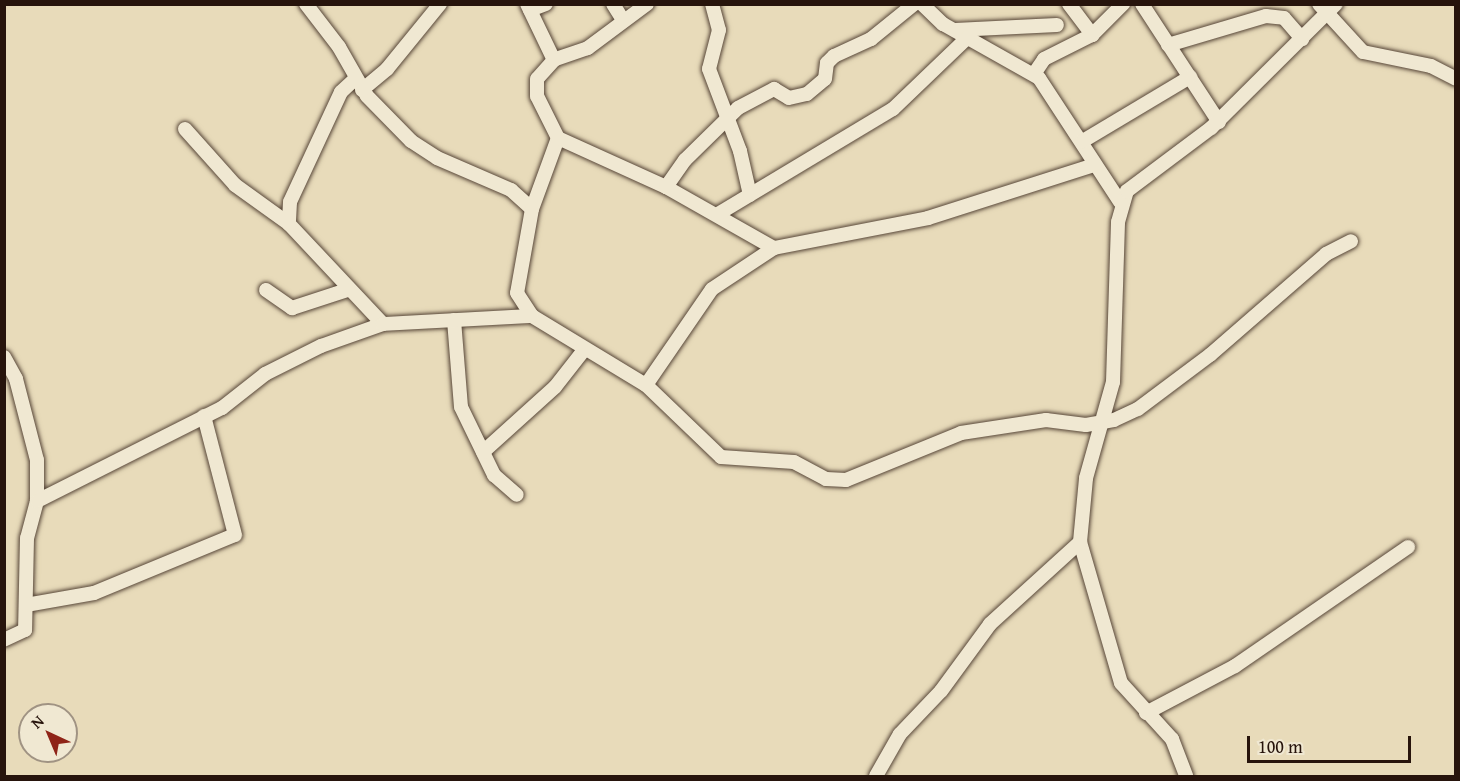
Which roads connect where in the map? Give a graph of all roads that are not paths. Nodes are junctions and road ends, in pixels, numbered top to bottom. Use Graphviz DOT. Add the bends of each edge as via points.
graph roads {
  1 [pos="306,4"];
  2 [pos="440,4"];
  3 [pos="546,4"];
  4 [pos="613,4"];
  5 [pos="647,4"];
  6 [pos="712,4"];
  7 [pos="1069,4"];
  8 [pos="1123,4"];
  9 [pos="1142,4"];
  10 [pos="922,5"];
  11 [pos="529,8"];
  12 [pos="1327,8"];
  13 [pos="623,20"];
  14 [pos="1057,25"];
  15 [pos="953,30"];
  16 [pos="1092,35"];
  17 [pos="967,38"];
  18 [pos="1302,39"];
  19 [pos="1168,45"];
  20 [pos="554,60"];
  21 [pos="1034,74"];
  22 [pos="1452,74"];
  23 [pos="1190,77"];
  24 [pos="358,84"];
  25 [pos="724,120"];
  26 [pos="1219,122"];
  27 [pos="185,129"];
  28 [pos="558,138"];
  29 [pos="1083,141"];
  30 [pos="1094,165"];
  31 [pos="666,187"];
  32 [pos="750,195"];
  33 [pos="1120,202"];
  34 [pos="532,208"];
  35 [pos="718,214"];
  36 [pos="289,224"];
  37 [pos="1350,241"];
  38 [pos="774,248"];
  39 [pos="267,290"];
  40 [pos="347,290"];
  41 [pos="532,316"];
  42 [pos="454,320"];
  43 [pos="383,324"];
  44 [pos="584,350"];
  45 [pos="4,357"];
  46 [pos="646,385"];
  47 [pos="204,416"];
  48 [pos="1101,423"];
  49 [pos="483,452"];
  50 [pos="517,495"];
  51 [pos="37,501"];
  52 [pos="1080,542"];
  53 [pos="1408,547"];
  54 [pos="26,605"];
  55 [pos="4,640"];
  56 [pos="1146,713"];
  57 [pos="876,777"];
  58 [pos="1186,777"];
  1 -- 24 [label="street" via="349,62"];
  2 -- 24 [label="street" via="387,69"];
  3 -- 11 [label="street"];
  4 -- 13 [label="street"];
  5 -- 13 [label="street"];
  6 -- 25 [label="street" via="719,30 709,69"];
  7 -- 16 [label="street"];
  8 -- 16 [label="street"];
  9 -- 19 [label="street"];
  10 -- 15 [label="street"];
  10 -- 25 [label="street" via="871,39 834,56 827,63 825,79 807,94 789,98 769,90"];
  11 -- 20 [label="street"];
  12 -- 18 [label="street"];
  12 -- 22 [label="street" via="1363,52"];
  13 -- 20 [label="street" via="588,48"];
  14 -- 15 [label="street"];
  15 -- 17 [label="street"];
  16 -- 21 [label="street" via="1044,59"];
  17 -- 21 [label="street"];
  17 -- 32 [label="street" via="893,109"];
  18 -- 19 [label="street" via="1284,18 1266,16"];
  18 -- 26 [label="street"];
  19 -- 23 [label="street"];
  20 -- 28 [label="street" via="535,84"];
  21 -- 29 [label="street"];
  23 -- 26 [label="street"];
  23 -- 29 [label="street"];
  24 -- 34 [label="street" via="425,152 511,190"];
  24 -- 36 [label="street" via="341,92 290,202"];
  25 -- 31 [label="street"];
  25 -- 32 [label="street" via="740,151"];
  26 -- 33 [label="street" via="1138,180"];
  27 -- 36 [label="street" via="235,185"];
  28 -- 31 [label="street"];
  28 -- 34 [label="street"];
  29 -- 30 [label="street"];
  30 -- 33 [label="street"];
  30 -- 38 [label="street" via="928,218"];
  31 -- 35 [label="street"];
  32 -- 35 [label="street"];
  33 -- 48 [label="street" via="1113,382"];
  34 -- 41 [label="street" via="517,293"];
  35 -- 38 [label="street"];
  36 -- 40 [label="street"];
  37 -- 48 [label="street" via="1326,254 1151,400"];
  38 -- 46 [label="street" via="712,289"];
  39 -- 40 [label="street" via="292,308"];
  40 -- 43 [label="street"];
  41 -- 42 [label="street"];
  41 -- 44 [label="street"];
  42 -- 43 [label="street"];
  42 -- 49 [label="street" via="461,407"];
  43 -- 47 [label="street" via="281,365"];
  44 -- 46 [label="street"];
  44 -- 49 [label="street" via="555,387"];
  45 -- 51 [label="street" via="37,449"];
  46 -- 48 [label="street" via="721,457 794,462 835,480 906,458 961,433 1047,420"];
  47 -- 51 [label="street"];
  47 -- 54 [label="street" via="235,536 94,593"];
  48 -- 52 [label="street" via="1086,478"];
  49 -- 50 [label="street" via="494,475"];
  51 -- 54 [label="street" via="27,538"];
  52 -- 56 [label="street" via="1120,683"];
  52 -- 57 [label="street" via="990,624 942,692 900,734"];
  53 -- 56 [label="street" via="1235,666"];
  54 -- 55 [label="street" via="22,635"];
  56 -- 58 [label="street" via="1172,739"];
}
